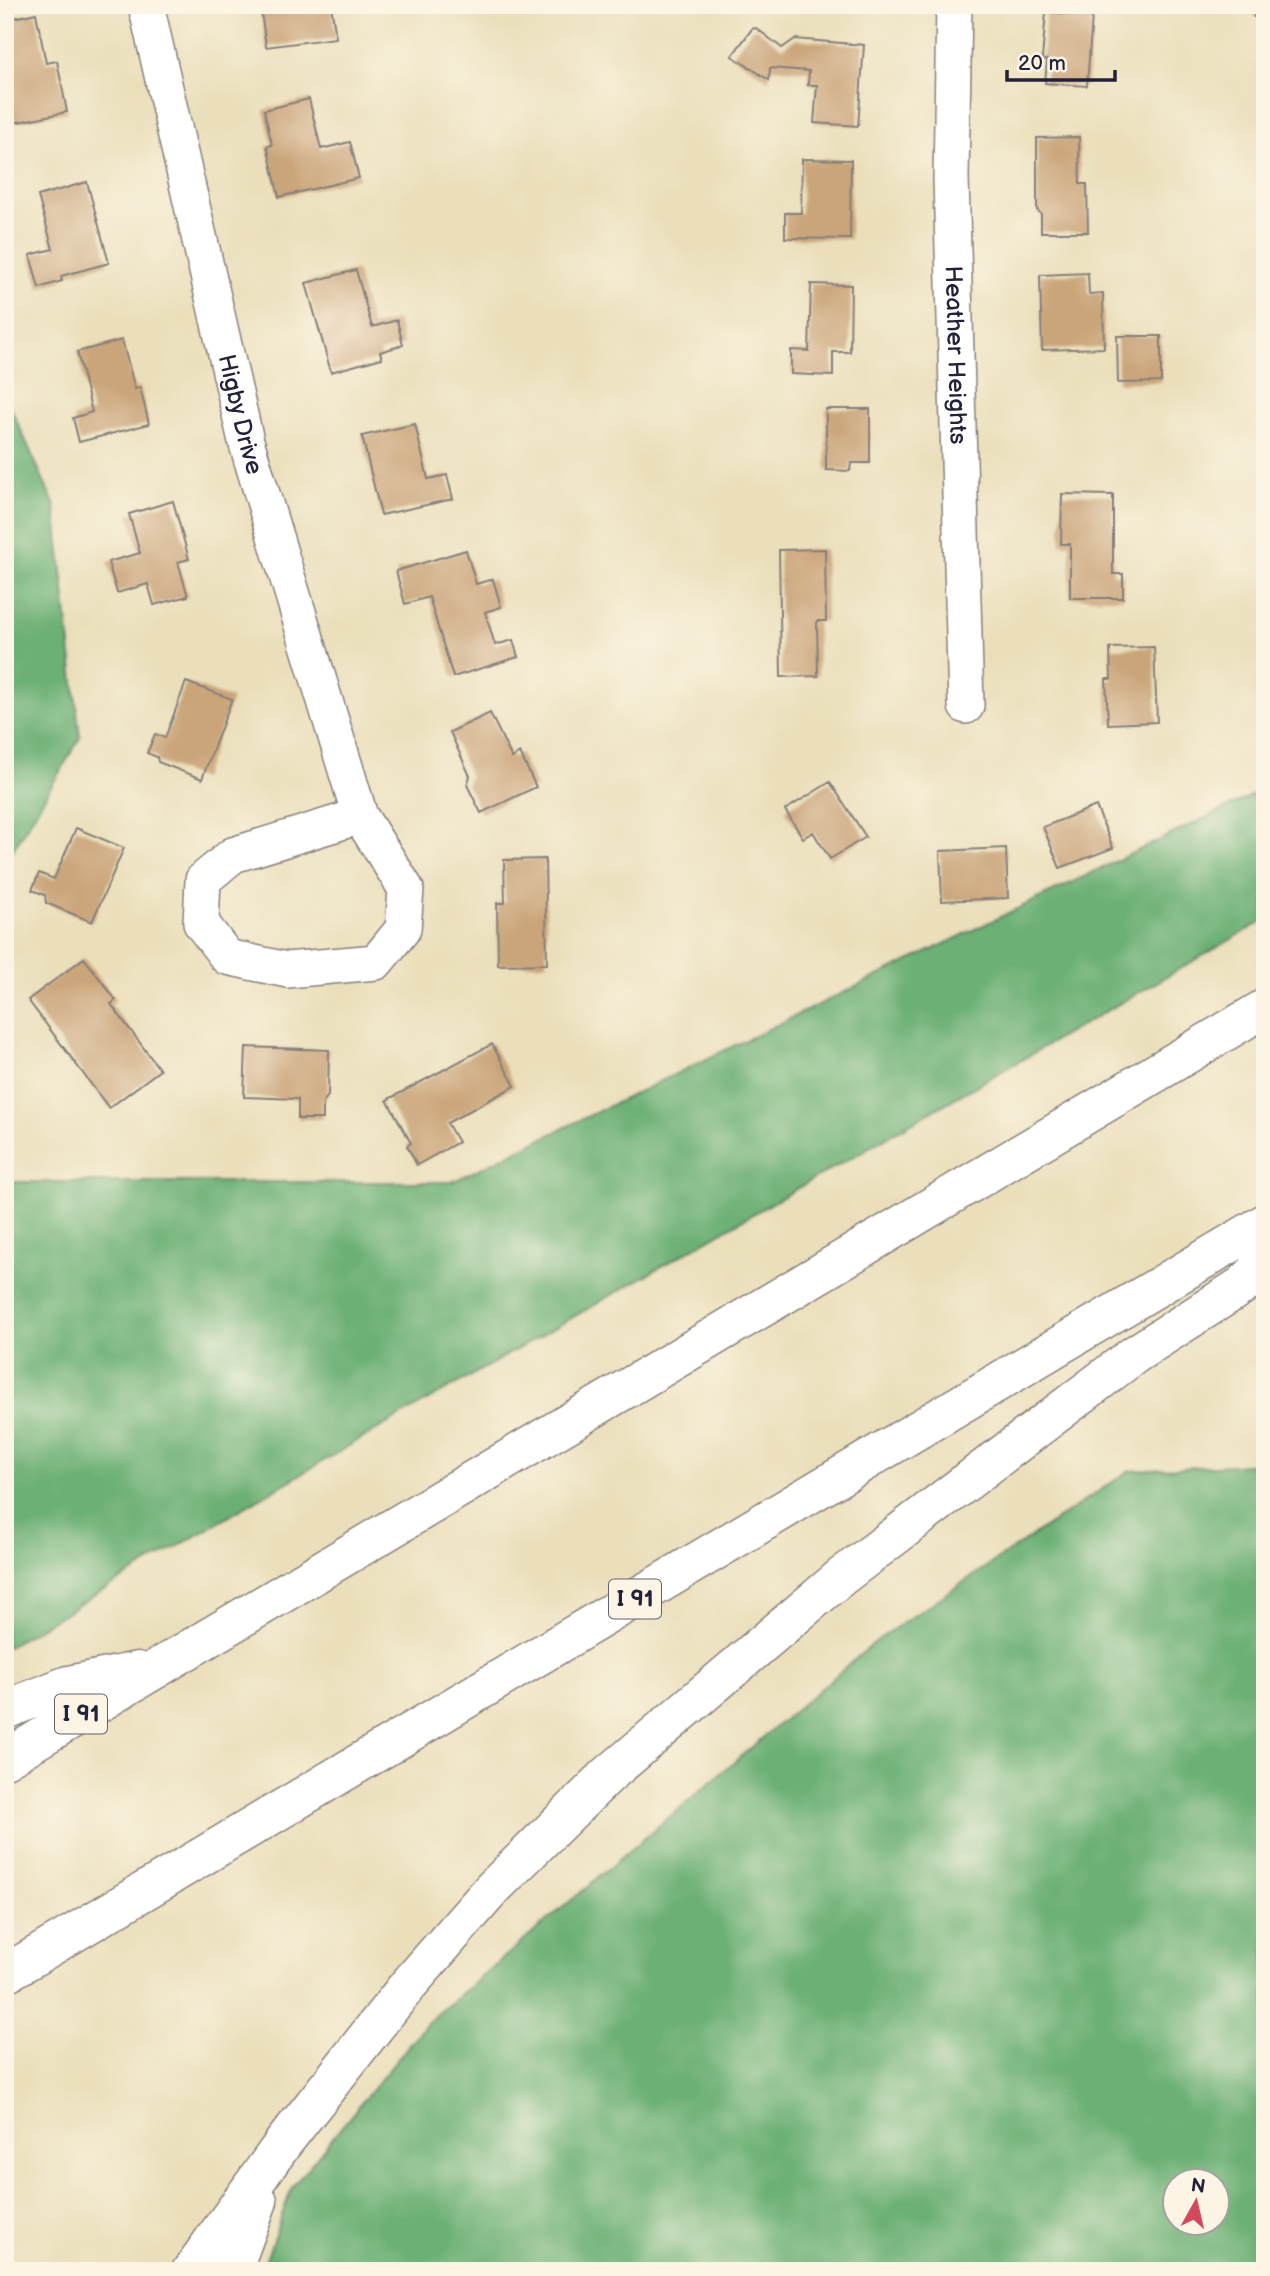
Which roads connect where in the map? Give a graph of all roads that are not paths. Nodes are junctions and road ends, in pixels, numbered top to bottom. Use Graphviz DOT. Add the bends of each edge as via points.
graph roads {
  1 [pos="146,5"];
  2 [pos="954,5"];
  3 [pos="967,706"];
  4 [pos="360,816"];
  5 [pos="1265,1008"];
  6 [pos="1265,1223"];
  7 [pos="1265,1264"];
  8 [pos="156,1669"];
  9 [pos="5,1710"];
  10 [pos="5,1759"];
  11 [pos="5,1974"];
  12 [pos="284,2142"];
  13 [pos="191,2271"];
  14 [pos="232,2271"];
  1 -- 4 [label="street, Higby Drive" via="246,441"];
  2 -- 3 [label="street, Heather Heights" via="951,178"];
  4 -- 4 [label="street, Higby Drive" via="233,855 203,880 201,923 227,957 287,970 376,962 403,929 406,889"];
  5 -- 8 [label="highway, I 91"];
  6 -- 11 [label="highway, I 91"];
  7 -- 12 [label="highway" via="1243,1285 1134,1355 841,1577 608,1775 484,1898 408,1985"];
  8 -- 9 [label="highway" via="68,1685"];
  8 -- 10 [label="highway, I 91"];
  12 -- 13 [label="highway"];
  12 -- 14 [label="highway"];
}
